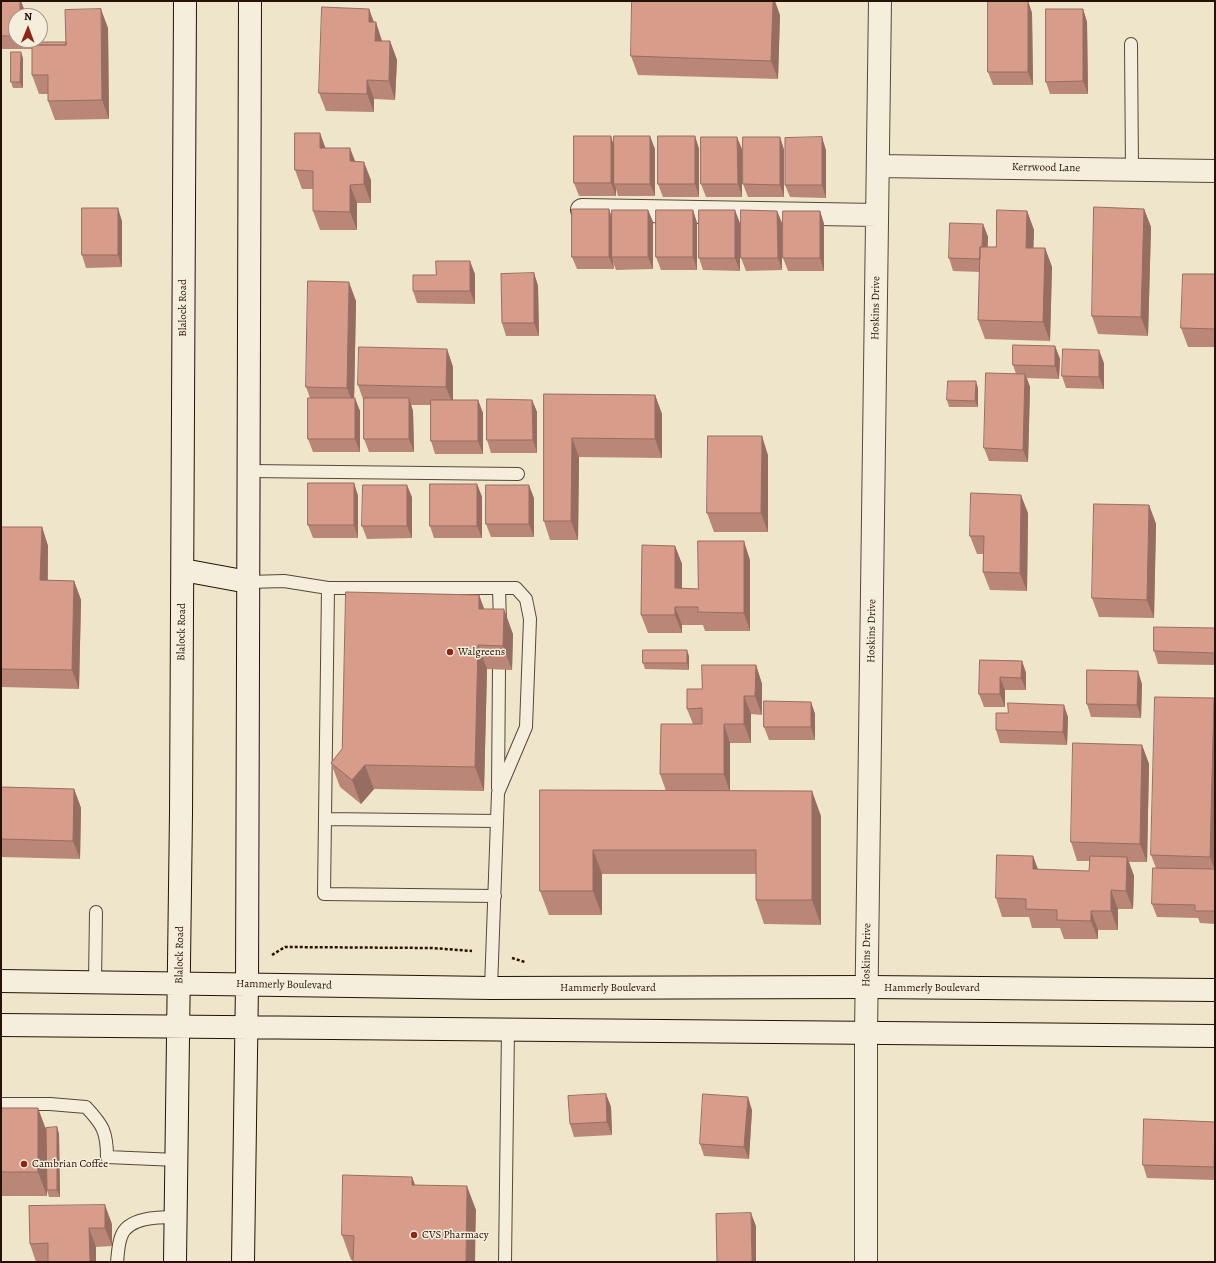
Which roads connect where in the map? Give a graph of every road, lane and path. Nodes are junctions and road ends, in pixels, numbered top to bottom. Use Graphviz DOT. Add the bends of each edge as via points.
graph roads {
  1 [pos="185,1"];
  2 [pos="250,1"];
  3 [pos="880,1"];
  4 [pos="1131,44"];
  5 [pos="878,166"];
  6 [pos="1132,170"];
  7 [pos="1215,171"];
  8 [pos="582,210"];
  9 [pos="877,215"];
  10 [pos="248,470"];
  11 [pos="518,474"];
  12 [pos="183,570"];
  13 [pos="248,582"];
  14 [pos="328,588"];
  15 [pos="499,588"];
  16 [pos="500,633"];
  17 [pos="499,670"];
  18 [pos="498,793"];
  19 [pos="325,819"];
  20 [pos="497,821"];
  21 [pos="495,896"];
  22 [pos="96,912"];
  23 [pos="1,981"];
  24 [pos="95,981"];
  25 [pos="179,983"];
  26 [pos="247,985"];
  27 [pos="867,987"];
  28 [pos="491,988"];
  29 [pos="1215,990"];
  30 [pos="1,1025"];
  31 [pos="179,1026"];
  32 [pos="245,1026"];
  33 [pos="508,1029"];
  34 [pos="866,1033"];
  35 [pos="1215,1036"];
  36 [pos="1,1104"];
  37 [pos="177,1160"];
  38 [pos="176,1217"];
  39 [pos="117,1262"];
  40 [pos="175,1262"];
  41 [pos="243,1262"];
  42 [pos="505,1262"];
  43 [pos="866,1262"];
  1 -- 12 [label="main road, Blalock Road"];
  2 -- 10 [label="main road"];
  3 -- 5 [label="main road, Hoskins Drive"];
  4 -- 6 [label="lane"];
  5 -- 6 [label="main road, Kerrwood Lane"];
  5 -- 9 [label="main road, Hoskins Drive"];
  6 -- 7 [label="main road, Kerrwood Lane"];
  8 -- 9 [label="main road"];
  9 -- 27 [label="main road, Hoskins Drive"];
  10 -- 11 [label="lane"];
  10 -- 13 [label="main road"];
  12 -- 13 [label="main road"];
  12 -- 25 [label="main road, Blalock Road"];
  13 -- 14 [label="lane" via="284,581"];
  13 -- 26 [label="main road"];
  14 -- 15 [label="lane"];
  14 -- 19 [label="lane"];
  15 -- 16 [label="lane"];
  15 -- 18 [label="lane" via="516,588 526,599 530,619 526,727"];
  17 -- 18 [label="lane"];
  18 -- 20 [label="lane"];
  19 -- 20 [label="lane"];
  19 -- 21 [label="lane" via="324,894"];
  20 -- 21 [label="lane"];
  21 -- 28 [label="lane"];
  22 -- 24 [label="lane"];
  23 -- 24 [label="main road, Hammerly Boulevard"];
  24 -- 25 [label="main road, Hammerly Boulevard"];
  25 -- 26 [label="main road, Hammerly Boulevard"];
  25 -- 31 [label="main road, Blalock Road"];
  26 -- 28 [label="main road, Hammerly Boulevard"];
  26 -- 32 [label="main road"];
  27 -- 28 [label="main road, Hammerly Boulevard"];
  27 -- 29 [label="main road, Hammerly Boulevard"];
  27 -- 34 [label="main road, Hoskins Drive"];
  30 -- 31 [label="main road"];
  31 -- 32 [label="main road"];
  31 -- 37 [label="main road, Blalock Road"];
  32 -- 33 [label="main road"];
  32 -- 41 [label="main road"];
  33 -- 34 [label="main road"];
  33 -- 42 [label="lane"];
  34 -- 35 [label="main road"];
  34 -- 43 [label="main road, Hoskins Drive"];
  36 -- 37 [label="lane" via="86,1106 101,1123 107,1142 107,1157"];
  37 -- 38 [label="main road, Blalock Road"];
  38 -- 39 [label="lane" via="152,1218 128,1226 121,1236"];
  38 -- 40 [label="main road, Blalock Road"];
}
